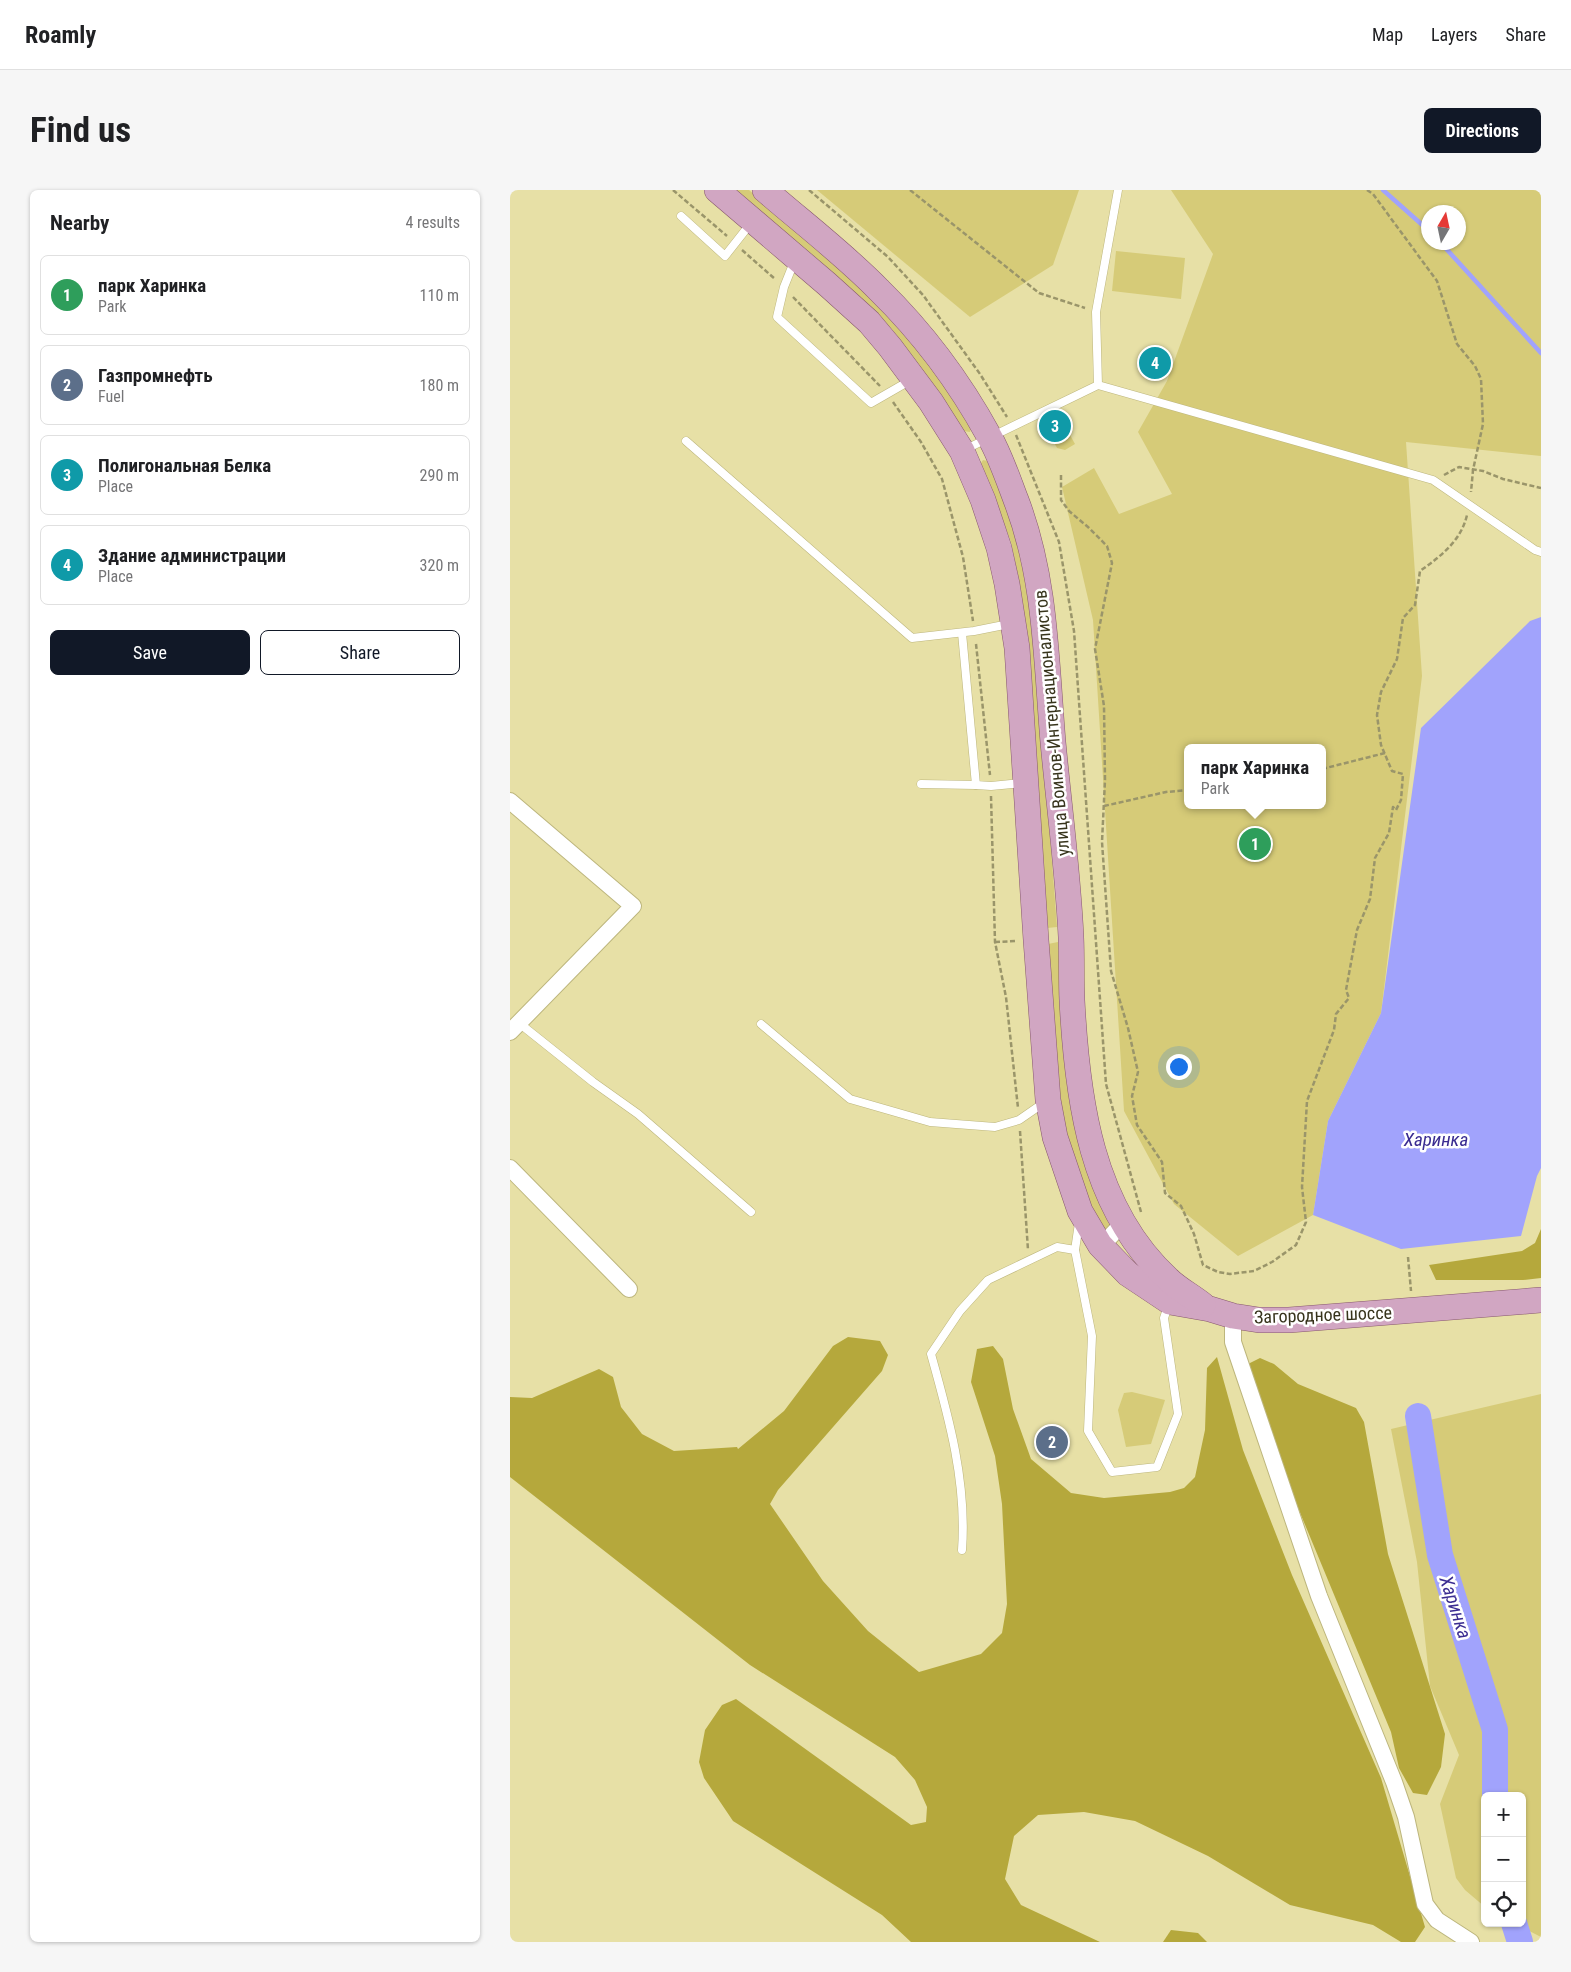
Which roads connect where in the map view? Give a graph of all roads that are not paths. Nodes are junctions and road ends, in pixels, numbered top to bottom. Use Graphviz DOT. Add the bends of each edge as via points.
graph roads {
  1 [pos="717,190"];
  2 [pos="765,190"];
  3 [pos="1118,190"];
  4 [pos="681,216"];
  5 [pos="753,221"];
  6 [pos="796,258"];
  7 [pos="914,378"];
  8 [pos="1098,385"];
  9 [pos="990,437"];
  10 [pos="686,441"];
  11 [pos="962,451"];
  12 [pos="1541,552"];
  13 [pos="1014,623"];
  14 [pos="962,633"];
  15 [pos="1026,783"];
  16 [pos="921,784"];
  17 [pos="976,785"];
  18 [pos="510,801"];
  19 [pos="1039,984"];
  20 [pos="761,1024"];
  21 [pos="514,1027"];
  22 [pos="1048,1100"];
  23 [pos="510,1168"];
  24 [pos="1080,1211"];
  25 [pos="751,1212"];
  26 [pos="1132,1220"];
  27 [pos="1100,1245"];
  28 [pos="1075,1250"];
  29 [pos="629,1289"];
  30 [pos="1173,1294"];
  31 [pos="1541,1300"];
  32 [pos="1221,1313"];
  33 [pos="962,1550"];
  34 [pos="1471,1942"];
  1 -- 5 [label="main road, улица Воинов-Интернационалистов"];
  2 -- 9 [label="main road, улица Воинов-Интернационалистов" via="861,272 894,305 940,360"];
  3 -- 8 [label="lane" via="1096,312"];
  4 -- 5 [label="lane" via="725,256"];
  5 -- 6 [label="main road, улица Воинов-Интернационалистов"];
  6 -- 7 [label="main road, улица Воинов-Интернационалистов" via="868,322"];
  6 -- 7 [label="lane" via="784,287 777,317 871,403"];
  7 -- 11 [label="main road, улица Воинов-Интернационалистов"];
  8 -- 9 [label="lane"];
  8 -- 12 [label="lane" via="1428,478"];
  9 -- 11 [label="lane"];
  9 -- 26 [label="main road, улица Воинов-Интернационалистов" via="1016,500 1039,581 1072,936 1076,1057 1089,1141 1108,1194"];
  10 -- 14 [label="lane" via="912,638"];
  11 -- 13 [label="main road, улица Воинов-Интернационалистов" via="999,548"];
  13 -- 14 [label="lane"];
  13 -- 15 [label="main road, улица Воинов-Интернационалистов"];
  14 -- 17 [label="lane"];
  15 -- 17 [label="lane"];
  15 -- 19 [label="main road, улица Воинов-Интернационалистов"];
  16 -- 17 [label="lane"];
  18 -- 21 [label="street" via="633,906"];
  19 -- 22 [label="main road, Загородное шоссе"];
  20 -- 22 [label="lane" via="850,1098 930,1122 995,1127 1019,1120"];
  21 -- 25 [label="lane" via="638,1114"];
  22 -- 24 [label="main road, Загородное шоссе" via="1055,1137"];
  23 -- 29 [label="street"];
  24 -- 27 [label="main road, Загородное шоссе"];
  24 -- 28 [label="lane"];
  26 -- 27 [label="street"];
  26 -- 30 [label="main road, улица Воинов-Интернационалистов" via="1148,1258 1169,1280"];
  27 -- 30 [label="main road, Загородное шоссе" via="1128,1274"];
  28 -- 30 [label="lane" via="1092,1336 1088,1431 1112,1472 1157,1467 1178,1414 1164,1318"];
  28 -- 33 [label="lane" via="1057,1247 988,1280 960,1311 931,1354 957,1460"];
  30 -- 32 [label="main road, Загородное шоссе"];
  31 -- 32 [label="main road, Загородное шоссе" via="1288,1320 1259,1320"];
  32 -- 34 [label="street" via="1234,1342 1319,1596 1394,1782 1425,1904 1437,1920"];
}
